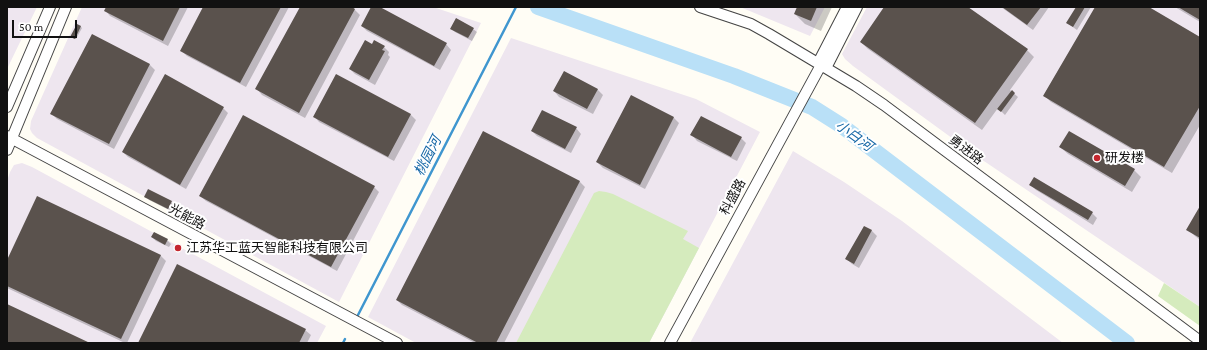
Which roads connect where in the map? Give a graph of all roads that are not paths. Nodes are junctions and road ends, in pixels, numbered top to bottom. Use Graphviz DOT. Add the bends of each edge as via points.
graph roads {
  1 [pos="50,7"];
  2 [pos="66,7"];
  3 [pos="700,7"];
  4 [pos="847,7"];
  5 [pos="857,7"];
  6 [pos="822,65"];
  7 [pos="7,107"];
  8 [pos="9,138"];
  9 [pos="7,150"];
  10 [pos="1200,341"];
  11 [pos="397,343"];
  12 [pos="670,343"];
  1 -- 7 [label="street"];
  2 -- 8 [label="street"];
  3 -- 6 [label="street, 勇进路" via="751,24"];
  4 -- 6 [label="street, 科盛路"];
  5 -- 6 [label="street, 科盛路"];
  6 -- 10 [label="street, 勇进路" via="884,105"];
  6 -- 12 [label="street, 科盛路"];
  8 -- 9 [label="street"];
  8 -- 11 [label="street, 光能路"];
}
